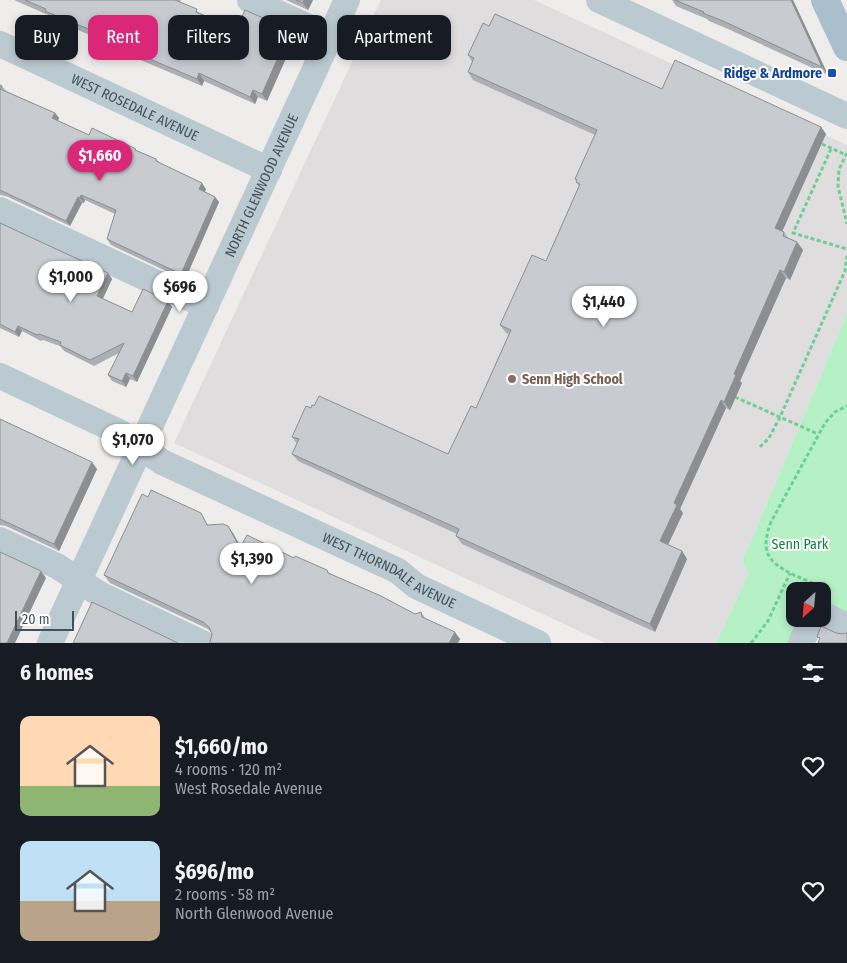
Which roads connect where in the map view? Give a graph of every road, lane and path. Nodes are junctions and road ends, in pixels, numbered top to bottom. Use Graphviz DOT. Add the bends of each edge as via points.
graph roads {
  1 [pos="250,0"];
  2 [pos="347,0"];
  3 [pos="599,0"];
  4 [pos="825,0"];
  5 [pos="630,7"];
  6 [pos="330,37"];
  7 [pos="0,44"];
  8 [pos="847,47"];
  9 [pos="847,116"];
  10 [pos="822,144"];
  11 [pos="831,149"];
  12 [pos="846,154"];
  13 [pos="268,170"];
  14 [pos="0,210"];
  15 [pos="847,224"];
  16 [pos="847,248"];
  17 [pos="847,256"];
  18 [pos="846,265"];
  19 [pos="206,306"];
  20 [pos="0,376"];
  21 [pos="736,397"];
  22 [pos="847,406"];
  23 [pos="780,417"];
  24 [pos="818,434"];
  25 [pos="141,446"];
  26 [pos="760,447"];
  27 [pos="0,540"];
  28 [pos="790,573"];
  29 [pos="79,581"];
  30 [pos="802,582"];
  31 [pos="831,605"];
  32 [pos="847,626"];
  33 [pos="808,628"];
  34 [pos="50,643"];
  35 [pos="202,643"];
  36 [pos="538,643"];
  37 [pos="751,643"];
  38 [pos="801,643"];
  1 -- 6 [label="street"];
  2 -- 6 [label="street, NORTH GLENWOOD AVENUE"];
  3 -- 5 [label="street"];
  4 -- 8 [label="main road"];
  5 -- 9 [label="street"];
  6 -- 13 [label="street, NORTH GLENWOOD AVENUE"];
  7 -- 13 [label="street, WEST ROSEDALE AVENUE"];
  10 -- 11 [label="path"];
  11 -- 12 [label="path"];
  11 -- 16 [label="path" via="793,233"];
  12 -- 15 [label="path" via="839,169 838,186"];
  13 -- 19 [label="street, NORTH GLENWOOD AVENUE"];
  14 -- 19 [label="street"];
  17 -- 18 [label="path"];
  18 -- 23 [label="path"];
  19 -- 25 [label="street, NORTH GLENWOOD AVENUE"];
  20 -- 25 [label="street, WEST THORNDALE AVENUE" via="119,432"];
  21 -- 23 [label="path"];
  22 -- 24 [label="path" via="835,412"];
  23 -- 24 [label="path"];
  23 -- 26 [label="path"];
  24 -- 28 [label="path" via="766,535 768,556"];
  25 -- 29 [label="street, NORTH GLENWOOD AVENUE"];
  25 -- 36 [label="street, WEST THORNDALE AVENUE" via="162,462 398,571 416,586"];
  27 -- 29 [label="street" via="57,566"];
  28 -- 30 [label="path"];
  28 -- 37 [label="path" via="768,621"];
  29 -- 34 [label="street, NORTH GLENWOOD AVENUE"];
  29 -- 35 [label="street" via="101,595"];
  31 -- 32 [label="street"];
  33 -- 38 [label="street"];
}
